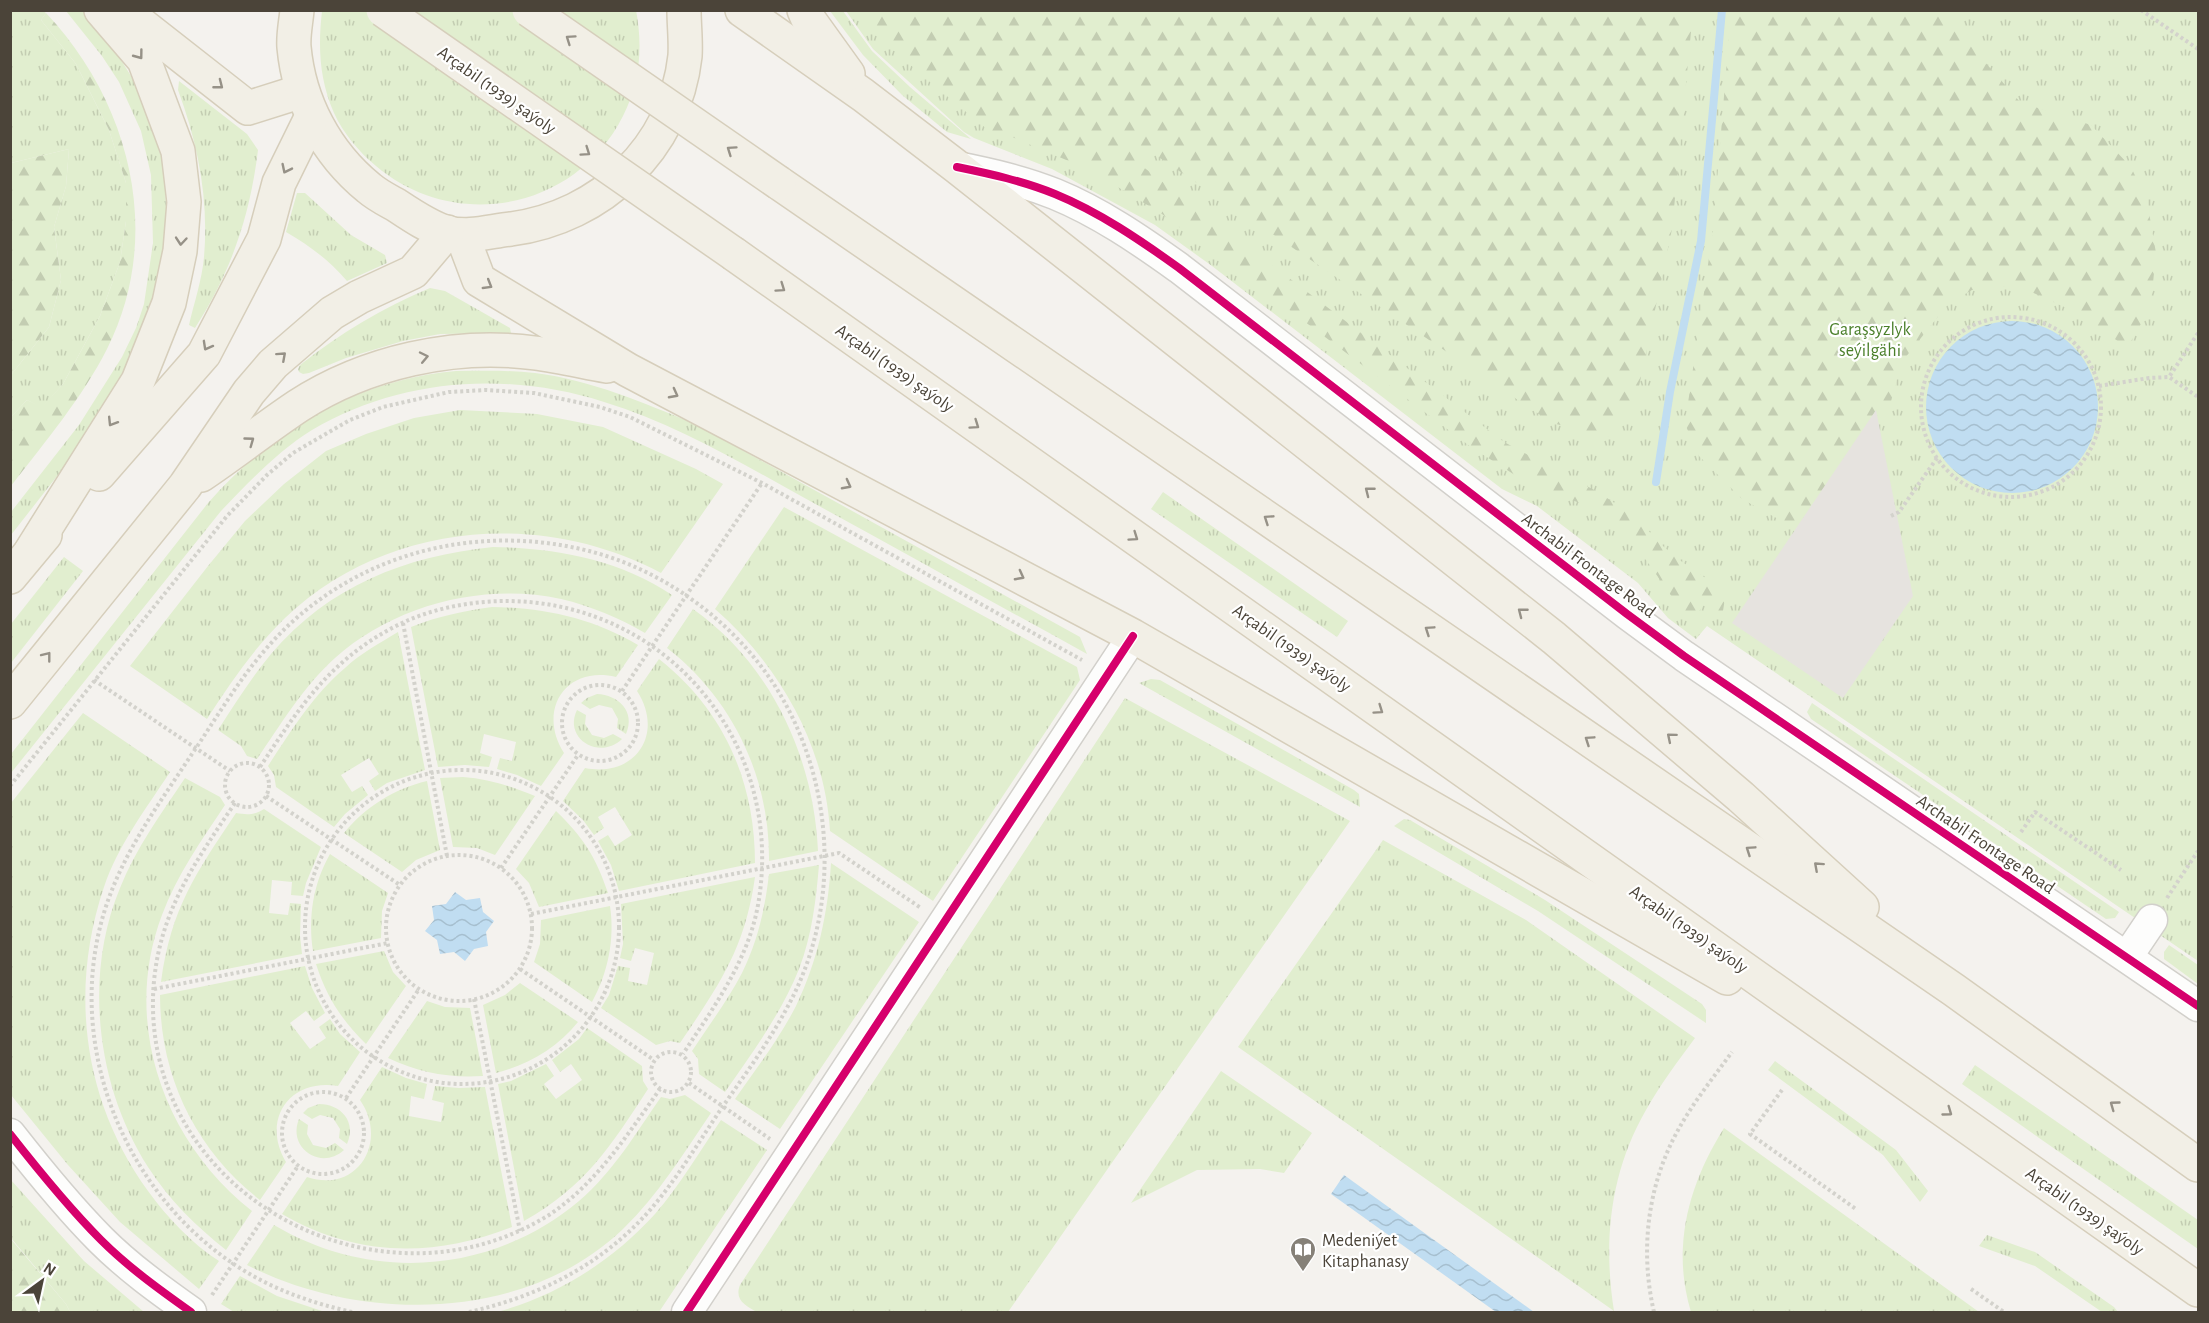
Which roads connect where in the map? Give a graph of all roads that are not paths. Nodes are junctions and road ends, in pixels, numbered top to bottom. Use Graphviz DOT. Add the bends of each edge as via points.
graph roads {
  1 [pos="101,10"];
  2 [pos="123,10"];
  3 [pos="297,10"];
  4 [pos="383,10"];
  5 [pos="529,10"];
  6 [pos="684,10"];
  7 [pos="742,10"];
  8 [pos="804,10"];
  9 [pos="863,95"];
  10 [pos="307,104"];
  11 [pos="957,167"];
  12 [pos="455,234"];
  13 [pos="628,370"];
  14 [pos="184,486"];
  15 [pos="31,552"];
  16 [pos="10,577"];
  17 [pos="1134,636"];
  18 [pos="10,702"];
  19 [pos="2152,920"];
  20 [pos="2127,957"];
  21 [pos="1954,990"];
  22 [pos="2199,1006"];
  23 [pos="1900,1078"];
  24 [pos="10,1134"];
  25 [pos="2162,1139"];
  26 [pos="2199,1160"];
  27 [pos="2199,1165"];
  28 [pos="2112,1230"];
  29 [pos="2199,1290"];
  30 [pos="199,1307"];
  31 [pos="698,1309"];
  32 [pos="2197,1312"];
  1 -- 15 [label="main road, one-way" via="144,60 178,151 184,202 180,251 169,303 138,381"];
  2 -- 10 [label="main road, one-way" via="248,108"];
  3 -- 10 [label="main road" via="294,46"];
  4 -- 23 [label="main road, Arçabil (1939) şaýoly, one-way, bridge"];
  21 -- 5 [label="main road, one-way, bridge"];
  6 -- 12 [label="main road" via="685,56 674,103 652,146 620,182 580,209 534,226"];
  7 -- 9 [label="main road"];
  8 -- 9 [label="main road"];
  9 -- 11 [label="main road"];
  10 -- 12 [label="main road" via="336,156 369,189"];
  10 -- 15 [label="main road, one-way" via="264,239 204,354"];
  11 -- 20 [label="street, Archabil Frontage Road" via="1057,195 1144,243 1656,635"];
  21 -- 11 [label="main road, one-way" via="1742,797 1554,638"];
  12 -- 13 [label="main road, one-way" via="479,280"];
  14 -- 12 [label="main road, one-way" via="273,364 332,313 414,272"];
  14 -- 13 [label="main road, one-way" via="298,406 335,386 424,356 478,350 535,352"];
  13 -- 17 [label="main road, one-way"];
  18 -- 14 [label="main road, one-way"];
  15 -- 16 [label="main road"];
  17 -- 23 [label="main road"];
  17 -- 31 [label="street"];
  19 -- 20 [label="street"];
  20 -- 22 [label="street, Archabil Frontage Road"];
  25 -- 21 [label="main road, one-way"];
  23 -- 28 [label="main road, Arçabil (1939) şaýoly, one-way"];
  24 -- 30 [label="street" via="101,1240 154,1286"];
  25 -- 26 [label="main road"];
  25 -- 27 [label="main road"];
  28 -- 29 [label="main road, Arçabil (1939) şaýoly"];
  28 -- 32 [label="main road"];
}
